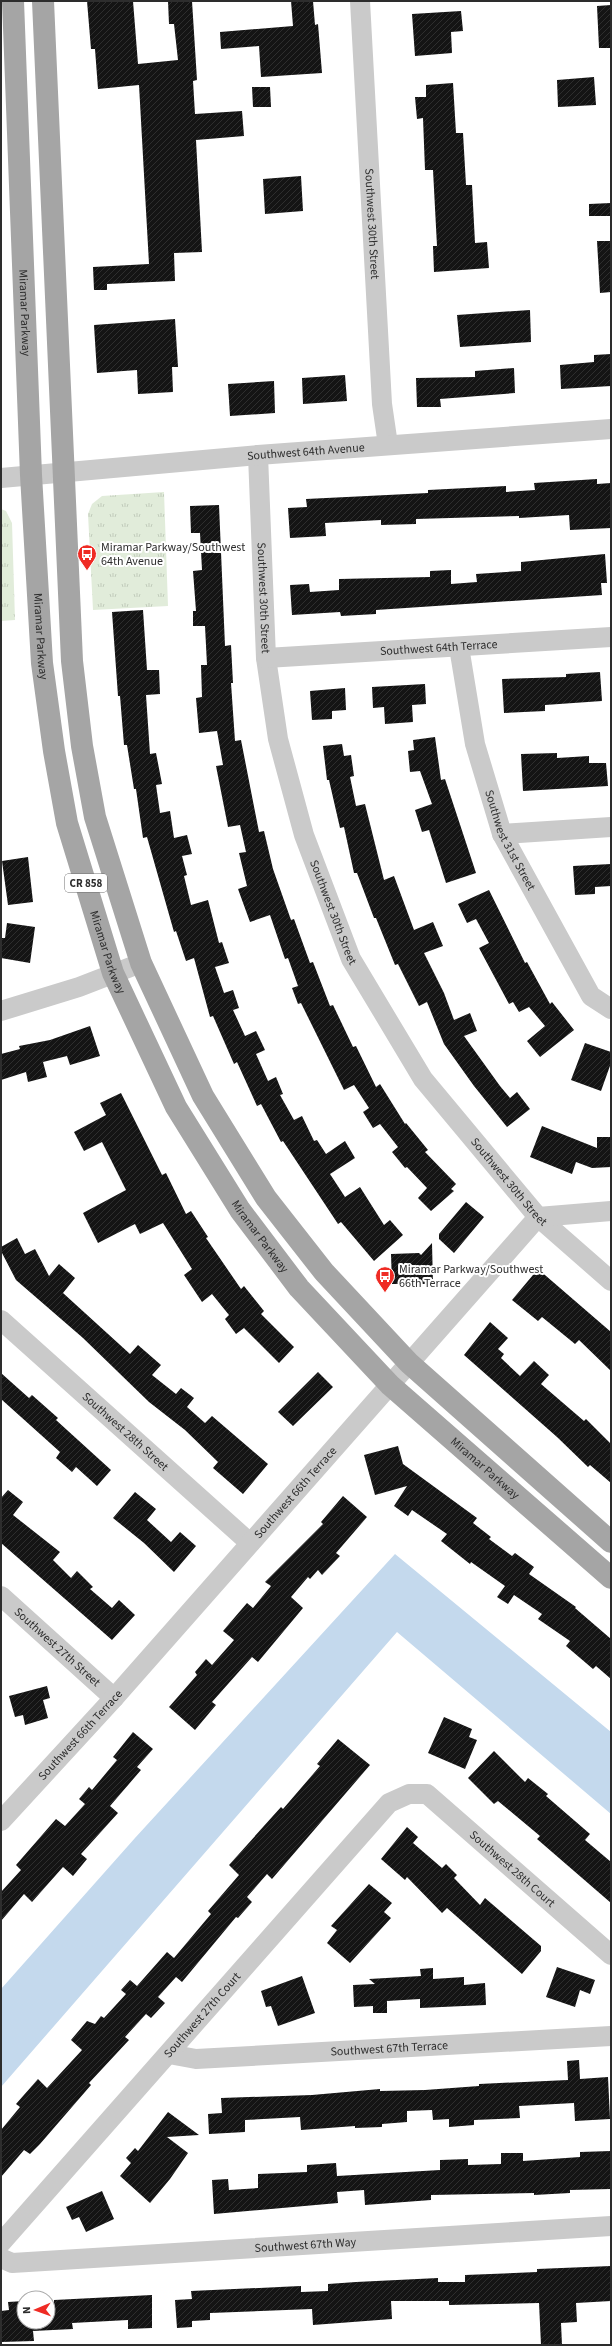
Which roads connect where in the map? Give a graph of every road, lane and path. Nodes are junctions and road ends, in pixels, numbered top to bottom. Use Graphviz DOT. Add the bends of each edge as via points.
graph roads {
  1 [pos="14,1"];
  2 [pos="43,1"];
  3 [pos="360,1"];
  4 [pos="48,114"];
  5 [pos="611,429"];
  6 [pos="388,446"];
  7 [pos="258,455"];
  8 [pos="63,472"];
  9 [pos="31,475"];
  10 [pos="1,478"];
  11 [pos="611,637"];
  12 [pos="459,647"];
  13 [pos="266,658"];
  14 [pos="611,827"];
  15 [pos="502,834"];
  16 [pos="141,963"];
  17 [pos="113,973"];
  18 [pos="611,1009"];
  19 [pos="1,1011"];
  20 [pos="611,1212"];
  21 [pos="538,1217"];
  22 [pos="611,1281"];
  23 [pos="1,1320"];
  24 [pos="410,1363"];
  25 [pos="390,1385"];
  26 [pos="611,1542"];
  27 [pos="250,1543"];
  28 [pos="611,1578"];
  29 [pos="1,1596"];
  30 [pos="114,1698"];
  31 [pos="409,1794"];
  32 [pos="1,1821"];
  33 [pos="611,1955"];
  34 [pos="611,2036"];
  35 [pos="169,2054"];
  36 [pos="611,2226"];
  37 [pos="1,2243"];
  38 [pos="1,2258"];
  1 -- 4 [label="main road" via="31,24 35,81 39,99"];
  1 -- 9 [label="main road, Miramar Parkway / CR 858"];
  2 -- 4 [label="main road, CR 858"];
  3 -- 6 [label="street, Southwest 30th Street" via="382,396"];
  4 -- 8 [label="main road, CR 858"];
  5 -- 6 [label="street, Southwest 64th Avenue"];
  6 -- 7 [label="street, Southwest 64th Avenue"];
  7 -- 8 [label="street, Southwest 64th Avenue"];
  7 -- 13 [label="street, Southwest 30th Street"];
  8 -- 9 [label="street, Southwest 64th Avenue"];
  8 -- 16 [label="main road, CR 858" via="72,661 82,746 95,817"];
  9 -- 10 [label="street, Southwest 64th Avenue"];
  9 -- 17 [label="main road, Miramar Parkway / CR 858" via="42,663 54,751 67,823"];
  11 -- 12 [label="street, Southwest 64th Terrace"];
  12 -- 13 [label="street, Southwest 64th Terrace"];
  12 -- 15 [label="street, Southwest 31st Street" via="475,744"];
  13 -- 21 [label="street, Southwest 30th Street" via="278,739 304,835 351,959 423,1079"];
  14 -- 15 [label="street"];
  15 -- 18 [label="street, Southwest 31st Street" via="591,996"];
  16 -- 17 [label="street"];
  16 -- 24 [label="main road, CR 858" via="203,1096 266,1198 324,1272"];
  17 -- 19 [label="street" via="79,987"];
  17 -- 25 [label="main road, Miramar Parkway / CR 858" via="176,1107 240,1210 299,1288"];
  20 -- 21 [label="street"];
  21 -- 22 [label="street, Southwest 30th Street"];
  21 -- 24 [label="street, Southwest 66th Terrace"];
  23 -- 27 [label="street, Southwest 28th Street"];
  24 -- 25 [label="street, Southwest 66th Terrace"];
  24 -- 26 [label="main road, CR 858"];
  25 -- 27 [label="street, Southwest 66th Terrace"];
  25 -- 28 [label="main road, Miramar Parkway / CR 858"];
  27 -- 30 [label="street, Southwest 66th Terrace"];
  29 -- 30 [label="street, Southwest 27th Street"];
  30 -- 32 [label="street, Southwest 66th Terrace"];
  31 -- 33 [label="street, Southwest 28th Court" via="427,1794"];
  31 -- 35 [label="street, Southwest 27th Court" via="389,1803"];
  34 -- 35 [label="street, Southwest 67th Terrace" via="196,2059"];
  35 -- 37 [label="street, Southwest 27th Court"];
  36 -- 38 [label="street, Southwest 67th Way" via="12,2263"];
}
